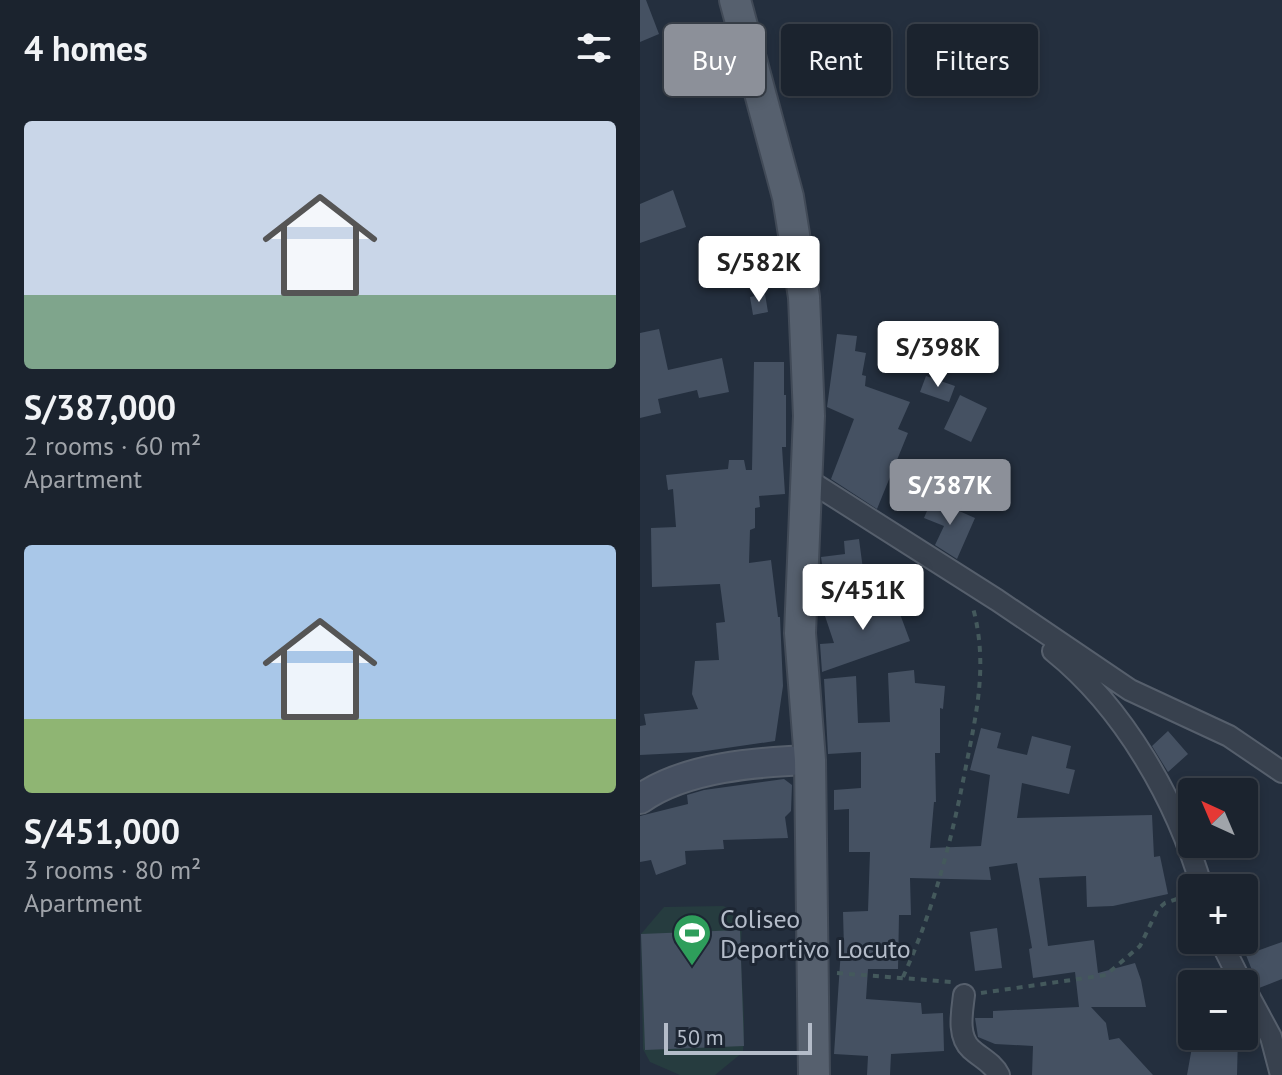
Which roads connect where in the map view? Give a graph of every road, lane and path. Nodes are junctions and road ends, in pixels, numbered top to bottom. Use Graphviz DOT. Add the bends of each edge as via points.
graph roads {
  1 [pos="735,0"];
  2 [pos="805,478"];
  3 [pos="965,580"];
  4 [pos="997,600"];
  5 [pos="810,760"];
  6 [pos="1282,772"];
  7 [pos="640,799"];
  8 [pos="1196,874"];
  9 [pos="1178,899"];
  10 [pos="814,971"];
  11 [pos="903,977"];
  12 [pos="964,995"];
  13 [pos="1258,1013"];
  14 [pos="814,1075"];
  15 [pos="999,1075"];
  16 [pos="1281,1075"];
  1 -- 2 [label="main road" via="799,254 808,372"];
  2 -- 3 [label="street"];
  2 -- 5 [label="main road" via="800,633"];
  3 -- 4 [label="street"];
  3 -- 11 [label="path" via="982,659 980,689 942,875"];
  4 -- 6 [label="street" via="1130,690 1229,736"];
  4 -- 8 [label="street" via="1065,661 1142,753"];
  5 -- 7 [label="main road" via="759,762 688,776"];
  5 -- 10 [label="main road"];
  9 -- 12 [label="path" via="1158,909 1140,946 1106,975"];
  10 -- 11 [label="path"];
  10 -- 14 [label="main road"];
  11 -- 12 [label="path" via="959,983"];
  12 -- 15 [label="street" via="960,1023 968,1047"];
  13 -- 16 [label="street"];
}
